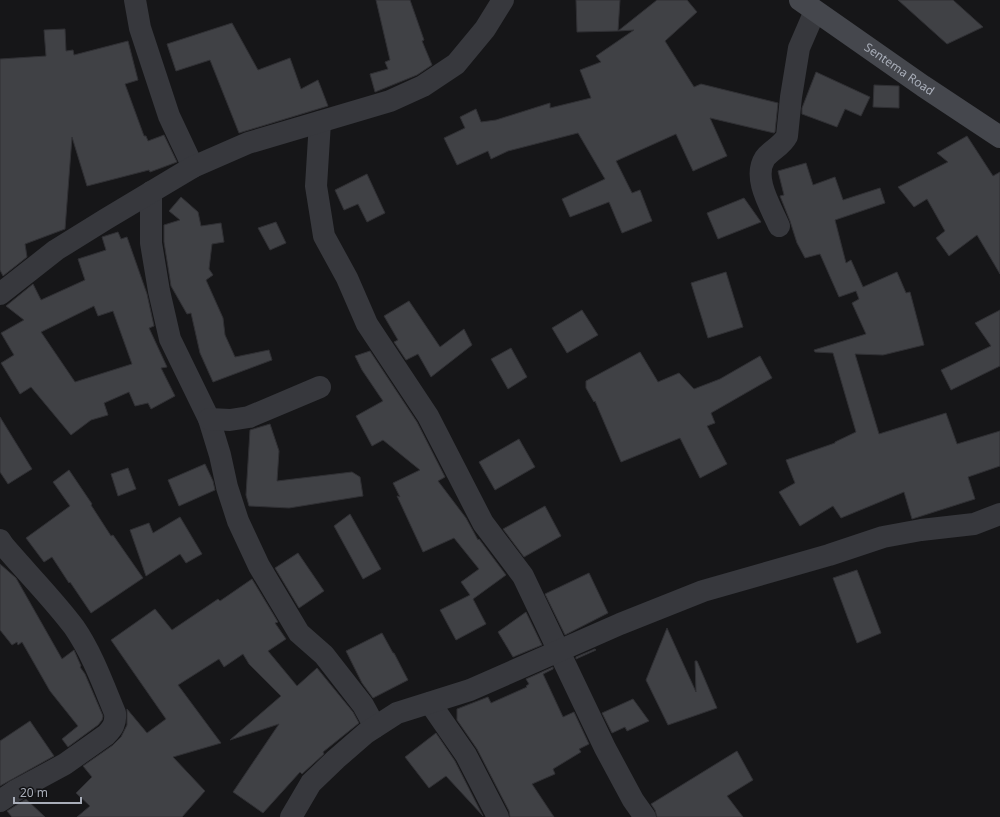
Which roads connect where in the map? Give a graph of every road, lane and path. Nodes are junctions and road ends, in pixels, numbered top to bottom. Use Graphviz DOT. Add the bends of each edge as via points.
graph roads {
  1 [pos="135,0"];
  2 [pos="503,0"];
  3 [pos="807,5"];
  4 [pos="320,122"];
  5 [pos="1000,137"];
  6 [pos="193,167"];
  7 [pos="151,192"];
  8 [pos="779,226"];
  9 [pos="0,294"];
  10 [pos="320,388"];
  11 [pos="209,419"];
  12 [pos="1000,514"];
  13 [pos="0,540"];
  14 [pos="558,651"];
  15 [pos="430,702"];
  16 [pos="375,727"];
  17 [pos="0,801"];
  18 [pos="290,817"];
  19 [pos="498,817"];
  20 [pos="645,817"];
  1 -- 6 [label="street" via="140,28 169,116"];
  2 -- 4 [label="street" via="485,29 456,64 424,86 390,100"];
  3 -- 5 [label="main road, Sentema Road"];
  3 -- 8 [label="street" via="787,136 785,141 766,157 760,173 761,184"];
  4 -- 6 [label="street" via="248,143"];
  4 -- 14 [label="street" via="316,186 324,236 347,278 367,324 428,416 484,523 523,576"];
  6 -- 7 [label="street"];
  7 -- 9 [label="street" via="56,250"];
  7 -- 11 [label="street" via="151,243 170,339"];
  10 -- 11 [label="street" via="249,417 230,420"];
  11 -- 16 [label="street" via="238,521 259,566 299,633 324,655 363,705"];
  12 -- 14 [label="street" via="974,524 883,537 703,591"];
  13 -- 17 [label="street" via="84,642 116,717 112,729 106,735 65,764"];
  14 -- 15 [label="street" via="470,690"];
  14 -- 20 [label="street" via="605,748"];
  15 -- 16 [label="street" via="397,713"];
  15 -- 19 [label="street" via="466,755"];
  16 -- 18 [label="street" via="366,732 311,783"];
}
